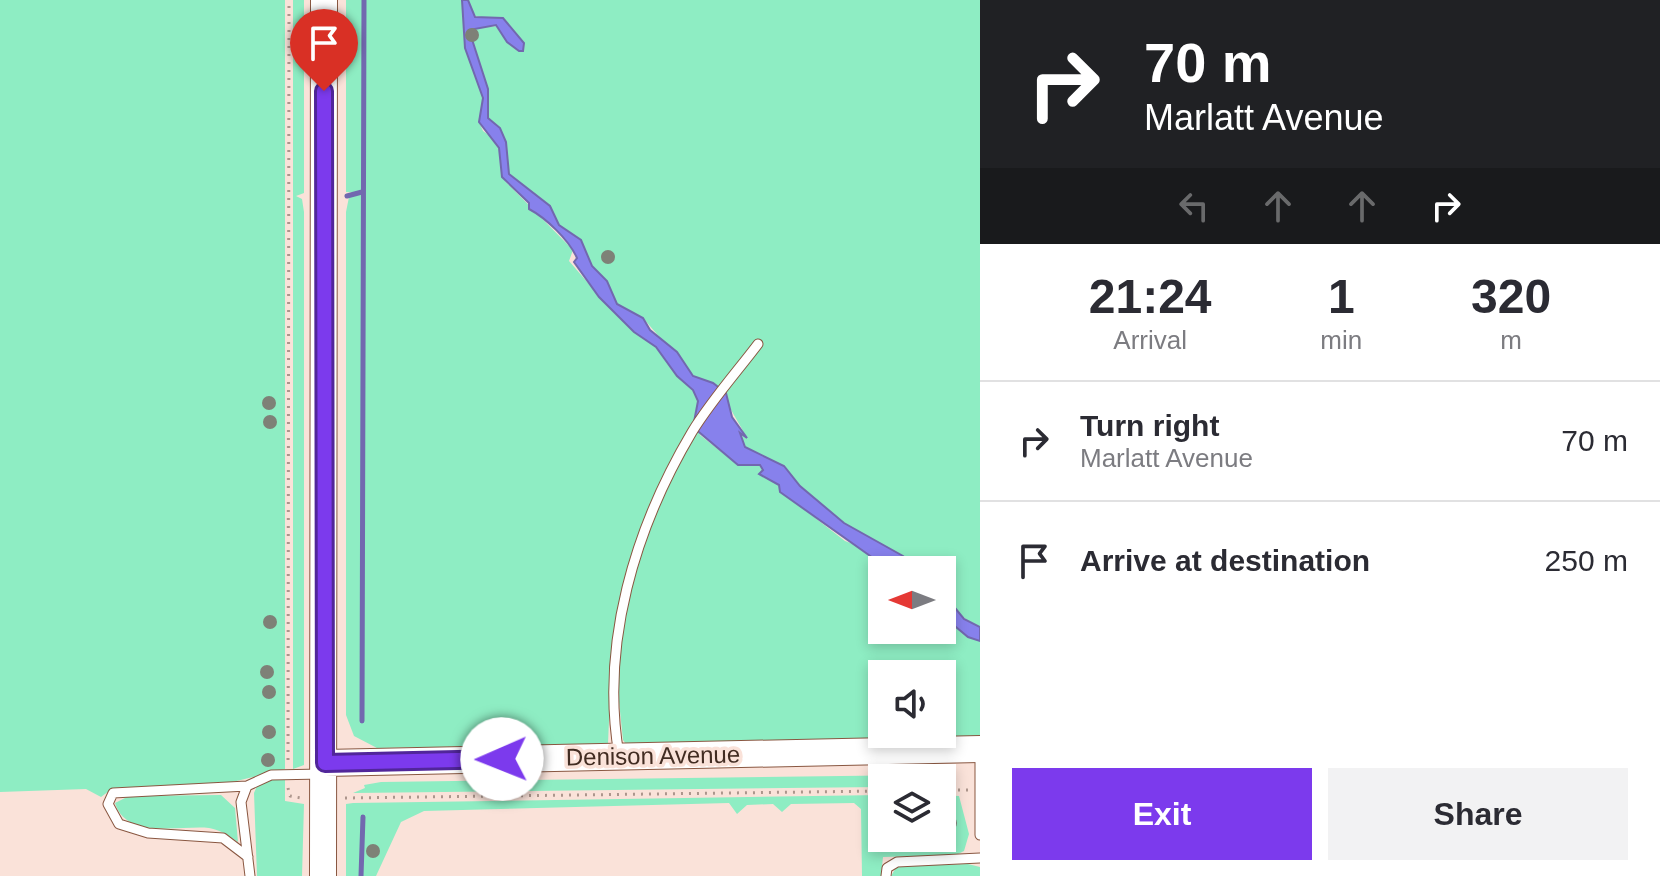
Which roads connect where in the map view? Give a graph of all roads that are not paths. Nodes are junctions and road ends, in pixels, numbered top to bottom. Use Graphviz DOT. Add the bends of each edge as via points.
graph roads {
  1 [pos="324,0"];
  2 [pos="758,344"];
  3 [pos="980,749"];
  4 [pos="619,756"];
  5 [pos="325,768"];
  6 [pos="247,786"];
  7 [pos="980,835"];
  8 [pos="248,857"];
  9 [pos="980,858"];
  10 [pos="250,876"];
  11 [pos="323,876"];
  12 [pos="886,876"];
  1 -- 5 [label="main road"];
  2 -- 4 [label="lane" via="690,435 639,546 618,632"];
  3 -- 4 [label="main road, Denison Avenue"];
  3 -- 7 [label="lane"];
  4 -- 5 [label="main road, Denison Avenue"];
  5 -- 6 [label="lane" via="264,777"];
  5 -- 11 [label="main road"];
  6 -- 8 [label="lane" via="241,802"];
  6 -- 8 [label="lane" via="113,793 108,804 119,824 148,833 223,838"];
  8 -- 10 [label="lane"];
  9 -- 12 [label="lane" via="897,862 887,868"];
}
